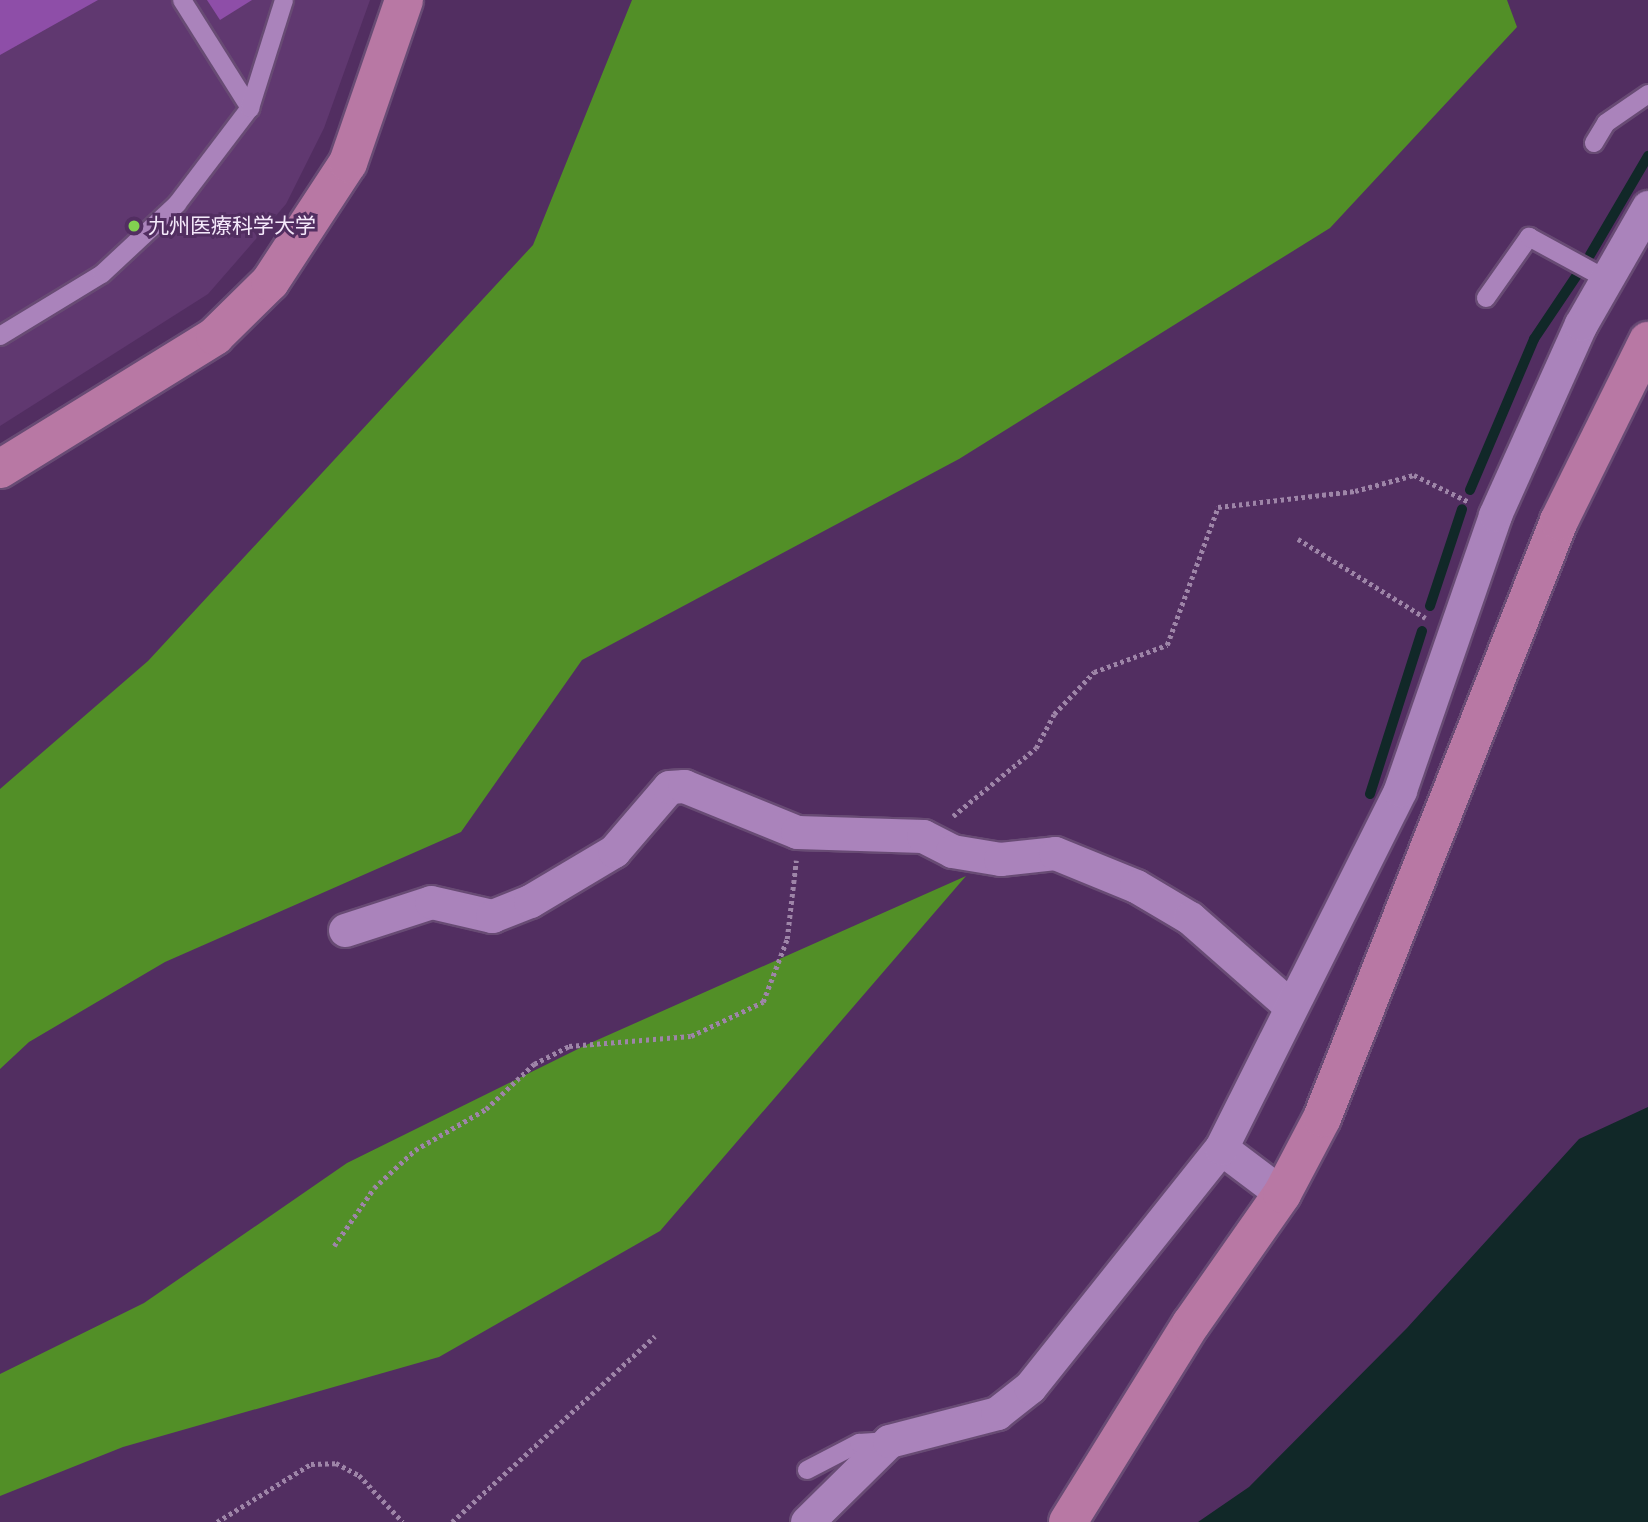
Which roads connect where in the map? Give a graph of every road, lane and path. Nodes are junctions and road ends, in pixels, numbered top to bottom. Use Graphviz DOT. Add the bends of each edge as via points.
graph roads {
  1 [pos="182,0"];
  2 [pos="284,0"];
  3 [pos="404,0"];
  4 [pos="1648,93"];
  5 [pos="250,108"];
  6 [pos="1594,143"];
  7 [pos="1648,207"];
  8 [pos="1606,279"];
  9 [pos="1486,298"];
  10 [pos="0,337"];
  11 [pos="1648,341"];
  12 [pos="0,469"];
  13 [pos="1494,515"];
  14 [pos="1298,539"];
  15 [pos="1452,630"];
  16 [pos="797,832"];
  17 [pos="923,836"];
  18 [pos="345,930"];
  19 [pos="1289,1005"];
  20 [pos="1222,1148"];
  21 [pos="1282,1194"];
  22 [pos="334,1246"];
  23 [pos="656,1336"];
  24 [pos="889,1441"];
  25 [pos="807,1470"];
  26 [pos="217,1522"];
  27 [pos="403,1522"];
  28 [pos="452,1522"];
  29 [pos="807,1522"];
  30 [pos="1068,1522"];
  1 -- 5 [label="lane"];
  2 -- 5 [label="lane"];
  3 -- 12 [label="street" via="348,163 270,282 215,336"];
  4 -- 6 [label="lane" via="1606,123"];
  5 -- 10 [label="lane" via="148,234 102,274"];
  7 -- 8 [label="street"];
  8 -- 9 [label="lane" via="1529,237"];
  8 -- 13 [label="street"];
  11 -- 21 [label="street" via="1559,521 1322,1118"];
  13 -- 15 [label="street"];
  13 -- 17 [label="path" via="1413,475 1355,491 1218,507 1167,645 1094,673 1059,706 1036,748"];
  14 -- 15 [label="path" via="1402,606"];
  15 -- 19 [label="street" via="1400,790"];
  16 -- 17 [label="street"];
  16 -- 18 [label="street" via="684,786 669,788 614,851 530,901 492,916 431,902"];
  16 -- 22 [label="path" via="788,939 763,1002 691,1035 569,1046 534,1064 485,1109 415,1150 374,1188"];
  17 -- 19 [label="street" via="952,850 1000,859 1055,853 1136,886 1190,918"];
  19 -- 20 [label="street"];
  20 -- 21 [label="street"];
  20 -- 24 [label="street" via="1031,1387 998,1413"];
  21 -- 30 [label="street" via="1191,1324"];
  23 -- 28 [label="path"];
  24 -- 25 [label="lane" via="859,1443"];
  24 -- 29 [label="street"];
  26 -- 27 [label="path" via="311,1464 336,1464 359,1475"];
}
